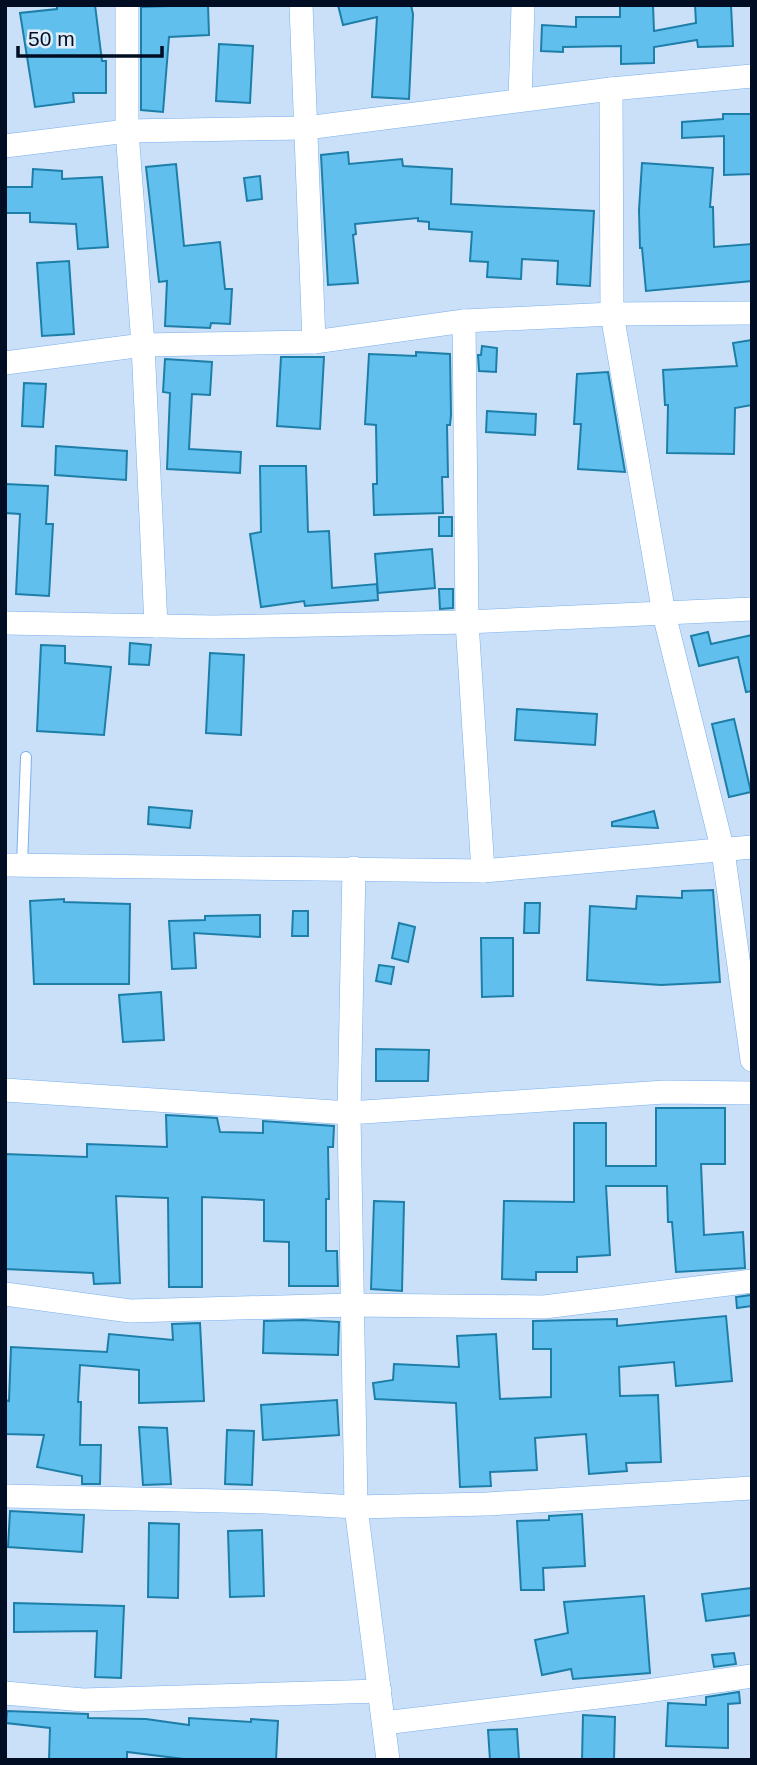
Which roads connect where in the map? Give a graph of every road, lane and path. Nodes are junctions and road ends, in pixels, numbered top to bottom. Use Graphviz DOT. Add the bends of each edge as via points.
graph roads {
  1 [pos="127,5"];
  2 [pos="301,5"];
  3 [pos="523,5"];
  4 [pos="752,76"];
  5 [pos="611,89"];
  6 [pos="520,100"];
  7 [pos="306,128"];
  8 [pos="127,131"];
  9 [pos="5,145"];
  10 [pos="752,313"];
  11 [pos="612,314"];
  12 [pos="464,321"];
  13 [pos="314,342"];
  14 [pos="143,345"];
  15 [pos="5,363"];
  16 [pos="752,609"];
  17 [pos="664,614"];
  18 [pos="467,622"];
  19 [pos="5,623"];
  20 [pos="156,626"];
  21 [pos="26,757"];
  22 [pos="752,847"];
  23 [pos="723,851"];
  24 [pos="14,865"];
  25 [pos="354,868"];
  26 [pos="484,871"];
  27 [pos="752,1060"];
  28 [pos="5,1090"];
  29 [pos="752,1093"];
  30 [pos="349,1113"];
  31 [pos="752,1281"];
  32 [pos="5,1294"];
  33 [pos="353,1305"];
  34 [pos="752,1488"];
  35 [pos="5,1496"];
  36 [pos="356,1507"];
  37 [pos="752,1676"];
  38 [pos="380,1692"];
  39 [pos="5,1693"];
  40 [pos="384,1724"];
  41 [pos="387,1760"];
  1 -- 8 [label="street"];
  2 -- 7 [label="street"];
  3 -- 6 [label="street"];
  4 -- 5 [label="street"];
  5 -- 6 [label="street"];
  5 -- 11 [label="street"];
  6 -- 7 [label="street"];
  7 -- 8 [label="street"];
  7 -- 13 [label="street"];
  8 -- 9 [label="street"];
  8 -- 14 [label="street"];
  10 -- 11 [label="street"];
  11 -- 12 [label="street"];
  11 -- 17 [label="street"];
  12 -- 13 [label="street"];
  12 -- 18 [label="street"];
  13 -- 14 [label="street"];
  14 -- 15 [label="street"];
  14 -- 20 [label="street"];
  16 -- 17 [label="street"];
  17 -- 18 [label="street"];
  17 -- 23 [label="street"];
  18 -- 20 [label="street"];
  18 -- 26 [label="street"];
  19 -- 20 [label="street"];
  21 -- 24 [label="lane"];
  22 -- 23 [label="street"];
  23 -- 26 [label="street"];
  23 -- 27 [label="street"];
  24 -- 25 [label="street"];
  25 -- 26 [label="street"];
  25 -- 30 [label="street"];
  28 -- 30 [label="street"];
  29 -- 30 [label="street" via="665,1092"];
  30 -- 33 [label="street"];
  31 -- 33 [label="street" via="544,1307"];
  32 -- 33 [label="street" via="130,1311"];
  33 -- 36 [label="street"];
  34 -- 36 [label="street"];
  35 -- 36 [label="street"];
  36 -- 38 [label="street"];
  37 -- 40 [label="street"];
  38 -- 39 [label="street" via="83,1700"];
  38 -- 40 [label="street"];
  40 -- 41 [label="street"];
}
